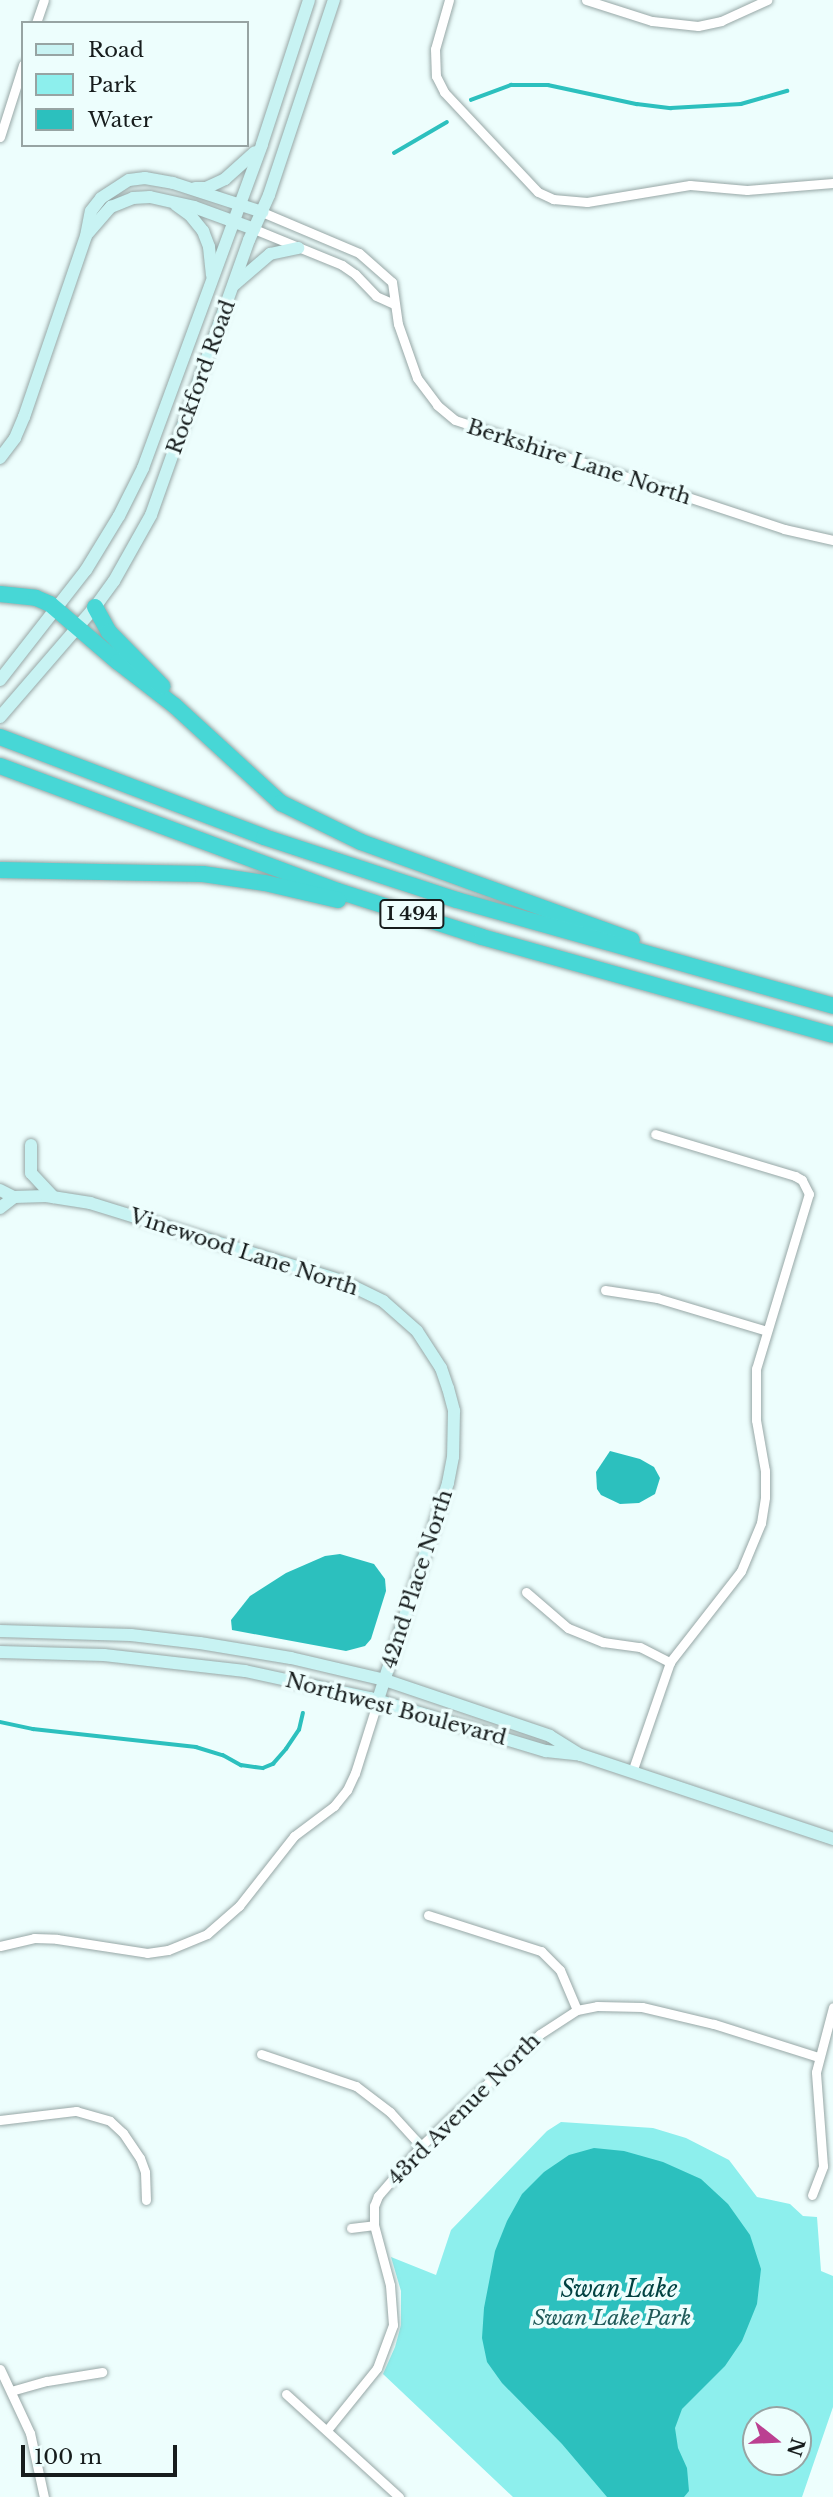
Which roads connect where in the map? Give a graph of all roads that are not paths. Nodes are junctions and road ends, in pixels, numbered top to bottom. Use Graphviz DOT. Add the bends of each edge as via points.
graph roads {
  1 [pos="44,0"];
  2 [pos="309,0"];
  3 [pos="334,0"];
  4 [pos="449,0"];
  5 [pos="586,0"];
  6 [pos="767,0"];
  7 [pos="37,21"];
  8 [pos="21,71"];
  9 [pos="0,137"];
  10 [pos="262,144"];
  11 [pos="833,183"];
  12 [pos="184,188"];
  13 [pos="170,200"];
  14 [pos="239,205"];
  15 [pos="262,212"];
  16 [pos="233,221"];
  17 [pos="254,229"];
  18 [pos="86,236"];
  19 [pos="298,248"];
  20 [pos="213,279"];
  21 [pos="234,285"];
  22 [pos="394,304"];
  23 [pos="0,458"];
  24 [pos="833,540"];
  25 [pos="0,594"];
  26 [pos="95,607"];
  27 [pos="56,609"];
  28 [pos="76,626"];
  29 [pos="1,679"];
  30 [pos="175,706"];
  31 [pos="0,717"];
  32 [pos="0,737"];
  33 [pos="0,766"];
  34 [pos="0,870"];
  35 [pos="443,924"];
  36 [pos="660,958"];
  37 [pos="833,1006"];
  38 [pos="833,1035"];
  39 [pos="655,1133"];
  40 [pos="31,1145"];
  41 [pos="0,1190"];
  42 [pos="14,1197"];
  43 [pos="53,1197"];
  44 [pos="0,1208"];
  45 [pos="605,1290"];
  46 [pos="767,1331"];
  47 [pos="441,1368"];
  48 [pos="526,1592"];
  49 [pos="0,1631"];
  50 [pos="0,1652"];
  51 [pos="670,1662"];
  52 [pos="385,1680"];
  53 [pos="377,1700"];
  54 [pos="581,1755"];
  55 [pos="632,1772"];
  56 [pos="833,1839"];
  57 [pos="428,1915"];
  58 [pos="0,1946"];
  59 [pos="833,2007"];
  60 [pos="577,2010"];
  61 [pos="261,2054"];
  62 [pos="818,2057"];
  63 [pos="0,2120"];
  64 [pos="421,2146"];
  65 [pos="812,2194"];
  66 [pos="146,2200"];
  67 [pos="374,2225"];
  68 [pos="351,2228"];
  69 [pos="0,2369"];
  70 [pos="102,2372"];
  71 [pos="11,2391"];
  72 [pos="286,2394"];
  73 [pos="327,2430"];
  74 [pos="44,2497"];
  75 [pos="400,2497"];
  1 -- 7 [label="street"];
  2 -- 10 [label="main road, Rockford Road"];
  3 -- 15 [label="main road, Rockford Road"];
  4 -- 11 [label="street" via="435,49 436,76 454,107 538,192 570,202 690,185 747,190"];
  5 -- 6 [label="street" via="674,25 698,26"];
  8 -- 9 [label="street"];
  10 -- 12 [label="main road" via="225,179 205,188"];
  10 -- 14 [label="main road, Rockford Road"];
  12 -- 14 [label="main road"];
  12 -- 18 [label="main road" via="145,178 117,186 91,211"];
  13 -- 16 [label="main road"];
  13 -- 18 [label="main road" via="121,201 99,218"];
  13 -- 20 [label="main road" via="203,231"];
  14 -- 15 [label="main road"];
  14 -- 16 [label="main road, Rockford Road"];
  15 -- 17 [label="main road, Rockford Road"];
  15 -- 22 [label="street, Berkshire Lane North" via="359,253 392,282"];
  16 -- 17 [label="main road"];
  16 -- 20 [label="main road, Rockford Road"];
  17 -- 19 [label="street"];
  17 -- 21 [label="main road, Rockford Road"];
  18 -- 23 [label="main road" via="24,417"];
  19 -- 21 [label="main road" via="270,254"];
  19 -- 22 [label="street" via="342,265 376,296"];
  20 -- 27 [label="main road, Rockford Road" via="131,494"];
  21 -- 26 [label="main road, Rockford Road" via="151,515"];
  22 -- 24 [label="street, Berkshire Lane North" via="417,378 455,420 784,529"];
  25 -- 27 [label="highway" via="45,600"];
  26 -- 28 [label="main road, Rockford Road"];
  26 -- 30 [label="highway" via="109,632 161,684"];
  27 -- 28 [label="highway"];
  27 -- 29 [label="main road, Rockford Road"];
  28 -- 30 [label="highway"];
  28 -- 31 [label="main road, Rockford Road"];
  30 -- 36 [label="highway" via="281,803 414,863 639,942"];
  32 -- 36 [label="highway, I 494" via="264,837 457,900"];
  33 -- 35 [label="highway, I 494" via="221,850"];
  34 -- 35 [label="highway" via="179,872 226,877"];
  35 -- 38 [label="highway, I 494"];
  36 -- 37 [label="highway, I 494"];
  39 -- 46 [label="street" via="802,1180 808,1194"];
  40 -- 43 [label="main road" via="30,1173"];
  41 -- 42 [label="main road, Vinewood Lane North"];
  42 -- 43 [label="main road, Vinewood Lane North"];
  42 -- 44 [label="main road"];
  43 -- 47 [label="main road, Vinewood Lane North" via="110,1209 363,1290 401,1314"];
  45 -- 46 [label="street" via="657,1298"];
  46 -- 51 [label="street" via="756,1369 755,1394 765,1471 761,1523 741,1571"];
  47 -- 52 [label="main road, 42nd Place North" via="454,1411 453,1457"];
  48 -- 51 [label="street" via="577,1632 603,1642 640,1647"];
  49 -- 52 [label="main road, Northwest Boulevard" via="131,1635 200,1643"];
  50 -- 53 [label="main road, Northwest Boulevard" via="198,1664"];
  51 -- 55 [label="street"];
  52 -- 53 [label="main road, 42nd Place North"];
  52 -- 54 [label="main road, Northwest Boulevard" via="550,1736"];
  53 -- 54 [label="main road, Northwest Boulevard" via="546,1751"];
  53 -- 58 [label="street, 42nd Place North" via="346,1790 334,1806 294,1836 239,1906 207,1934 168,1950 146,1953 57,1939 34,1938"];
  54 -- 55 [label="main road, Northwest Boulevard"];
  55 -- 56 [label="main road, Northwest Boulevard"];
  57 -- 60 [label="street" via="541,1951 560,1970"];
  59 -- 62 [label="street"];
  60 -- 62 [label="street" via="642,2007"];
  60 -- 64 [label="street, 43rd Avenue North" via="540,2034"];
  61 -- 64 [label="street" via="356,2087 390,2112"];
  62 -- 65 [label="street" via="816,2089 824,2166"];
  63 -- 66 [label="street" via="76,2111 110,2121 139,2158 145,2172"];
  64 -- 67 [label="street, 43rd Avenue North" via="378,2196"];
  67 -- 68 [label="street"];
  67 -- 73 [label="street, 43rd Avenue North" via="390,2285 393,2325 377,2368"];
  69 -- 71 [label="street"];
  70 -- 71 [label="street"];
  71 -- 74 [label="street" via="30,2433"];
  72 -- 73 [label="street"];
  73 -- 75 [label="street"];
}
